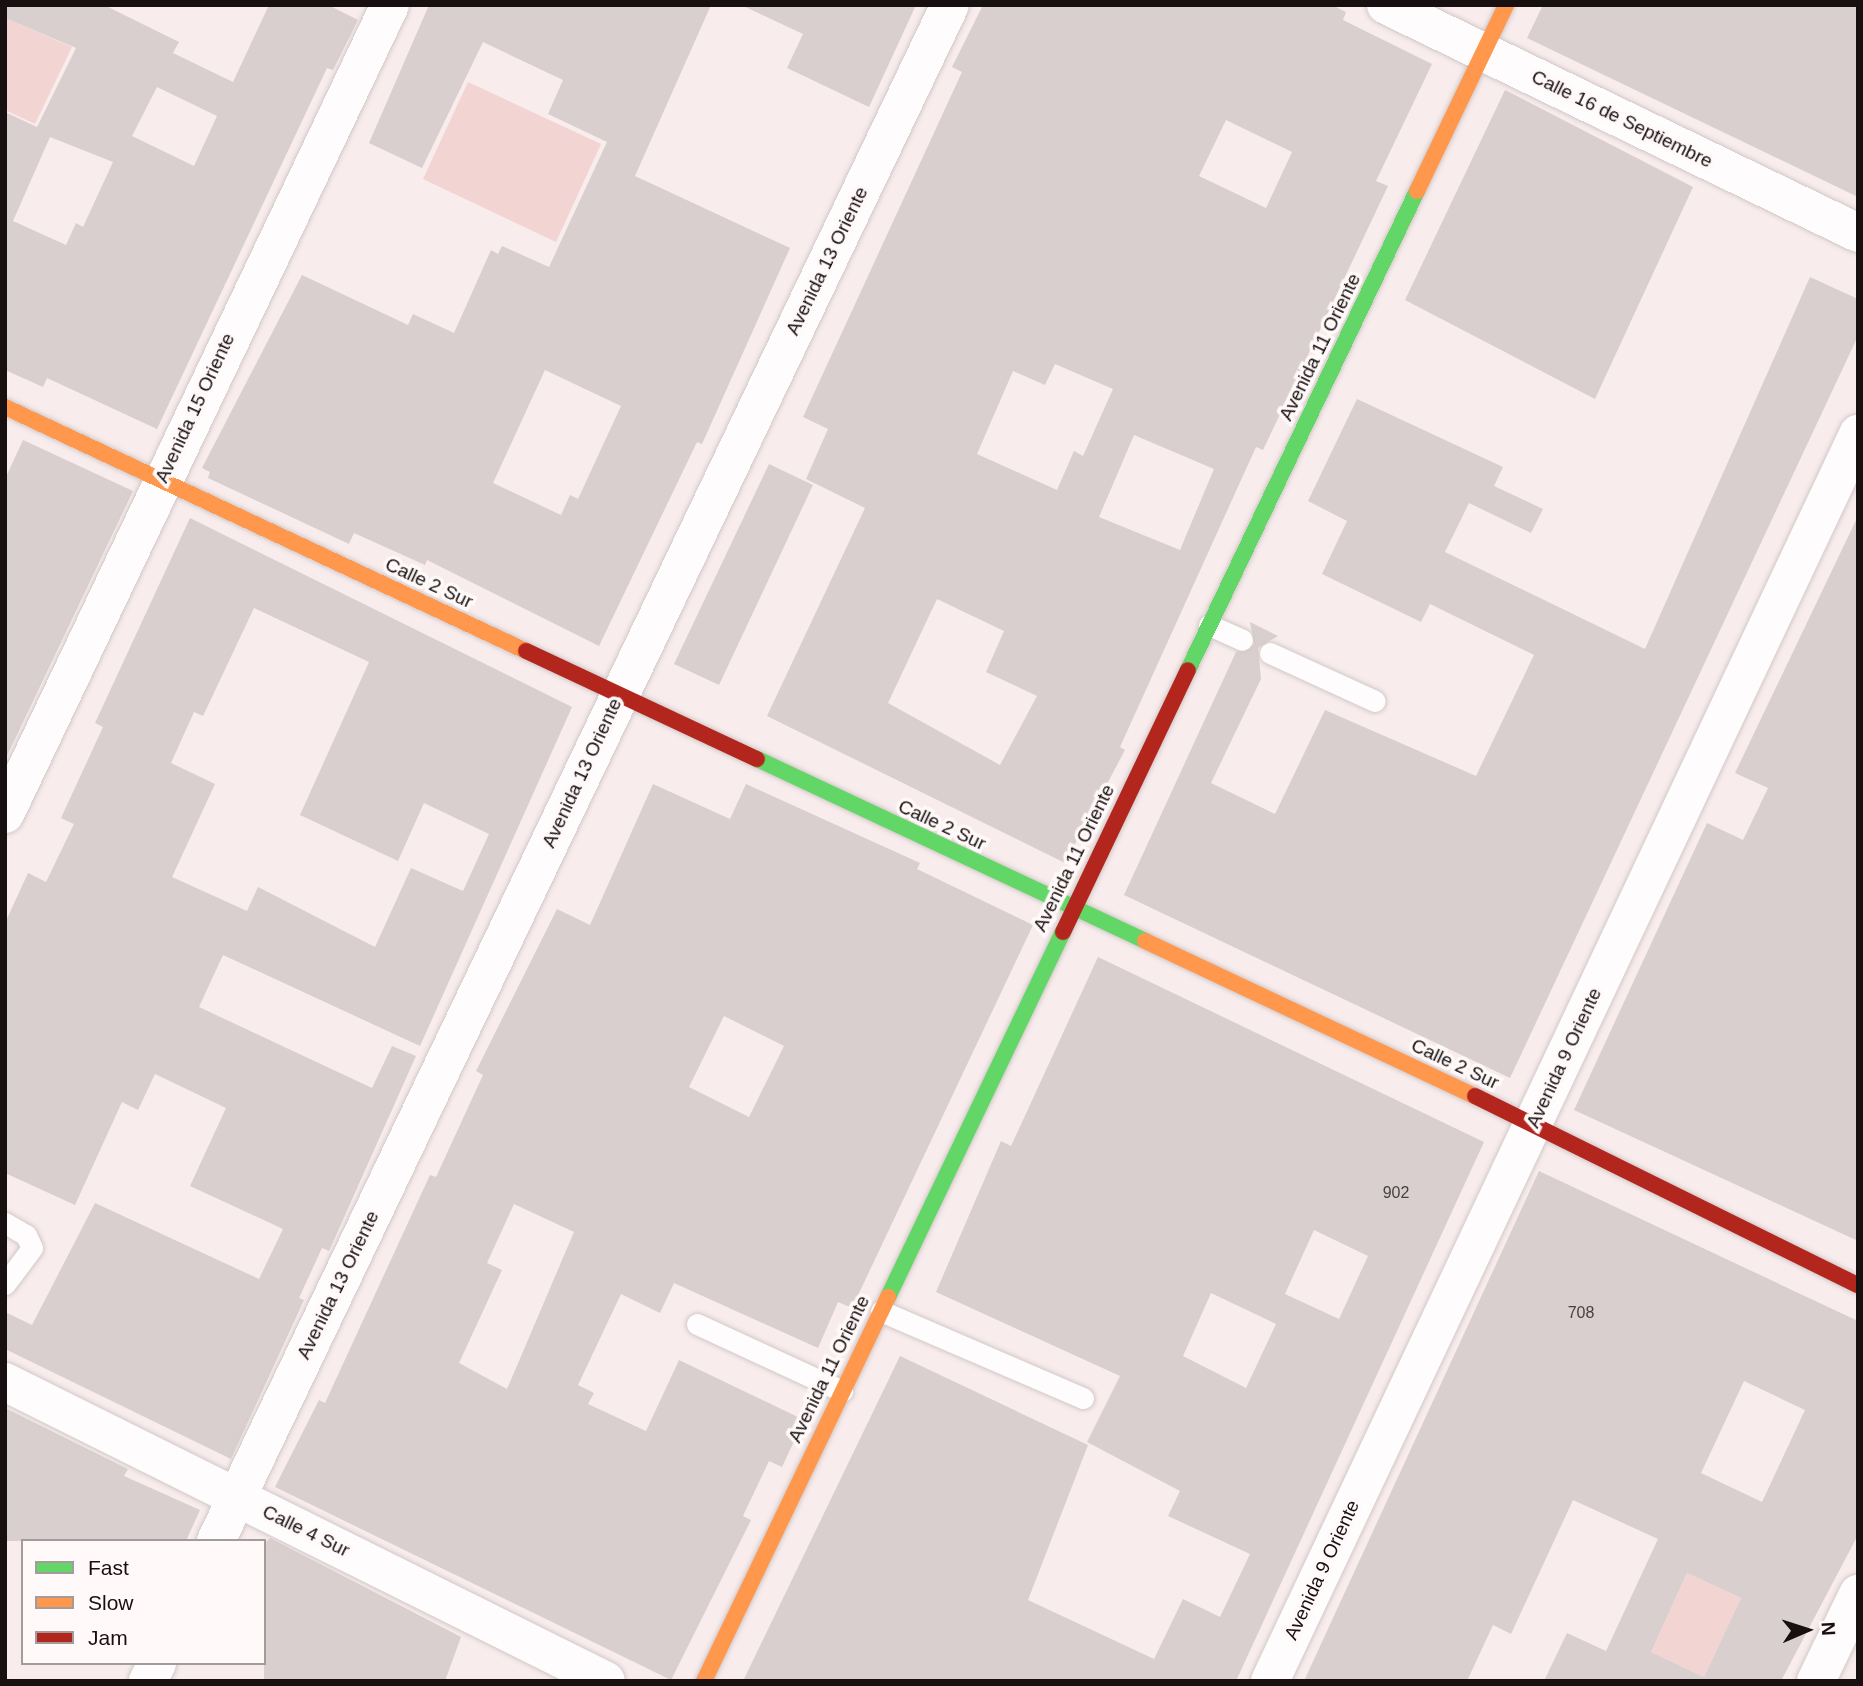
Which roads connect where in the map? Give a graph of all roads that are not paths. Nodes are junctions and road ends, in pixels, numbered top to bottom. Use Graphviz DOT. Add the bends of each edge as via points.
graph roads {
  1 [pos="390,5"];
  2 [pos="950,5"];
  3 [pos="1386,5"];
  4 [pos="1506,5"];
  5 [pos="1484,54"];
  6 [pos="1858,233"];
  7 [pos="5,407"];
  8 [pos="1858,434"];
  9 [pos="161,480"];
  10 [pos="1209,625"];
  11 [pos="1242,640"];
  12 [pos="1270,653"];
  13 [pos="619,696"];
  14 [pos="1375,701"];
  15 [pos="5,814"];
  16 [pos="1072,909"];
  17 [pos="1533,1124"];
  18 [pos="5,1223"];
  19 [pos="5,1284"];
  20 [pos="1858,1285"];
  21 [pos="881,1311"];
  22 [pos="697,1324"];
  23 [pos="5,1382"];
  24 [pos="842,1391"];
  25 [pos="1083,1398"];
  26 [pos="237,1497"];
  27 [pos="217,1539"];
  28 [pos="1858,1594"];
  29 [pos="156,1665"];
  30 [pos="148,1681"];
  31 [pos="606,1681"];
  32 [pos="704,1681"];
  33 [pos="1270,1681"];
  34 [pos="1816,1681"];
  1 -- 9 [label="street, Avenida 15 Oriente"];
  2 -- 13 [label="street, Avenida 13 Oriente"];
  3 -- 5 [label="street, Calle 16 de Septiembre"];
  4 -- 5 [label="street, Avenida 11 Oriente"];
  5 -- 6 [label="street, Calle 16 de Septiembre"];
  5 -- 10 [label="street, Avenida 11 Oriente"];
  7 -- 9 [label="street, Calle 2 Sur"];
  8 -- 17 [label="street, Avenida 9 Oriente"];
  9 -- 13 [label="street, Calle 2 Sur"];
  9 -- 15 [label="street, Avenida 15 Oriente"];
  10 -- 11 [label="lane"];
  10 -- 16 [label="street, Avenida 11 Oriente"];
  12 -- 14 [label="lane"];
  13 -- 16 [label="street, Calle 2 Sur"];
  13 -- 26 [label="street, Avenida 13 Oriente"];
  16 -- 17 [label="street, Calle 2 Sur"];
  16 -- 21 [label="street, Avenida 11 Oriente"];
  17 -- 20 [label="street, Calle 2 Sur"];
  17 -- 33 [label="street, Avenida 9 Oriente"];
  18 -- 19 [label="lane" via="26,1235 32,1248"];
  21 -- 24 [label="street, Avenida 11 Oriente"];
  21 -- 25 [label="lane"];
  22 -- 24 [label="lane"];
  23 -- 26 [label="street, Calle 4 Sur"];
  24 -- 32 [label="street, Avenida 11 Oriente"];
  26 -- 27 [label="street, Avenida 13 Oriente"];
  26 -- 31 [label="street, Calle 4 Sur"];
  28 -- 34 [label="street"];
  29 -- 30 [label="street"];
}
